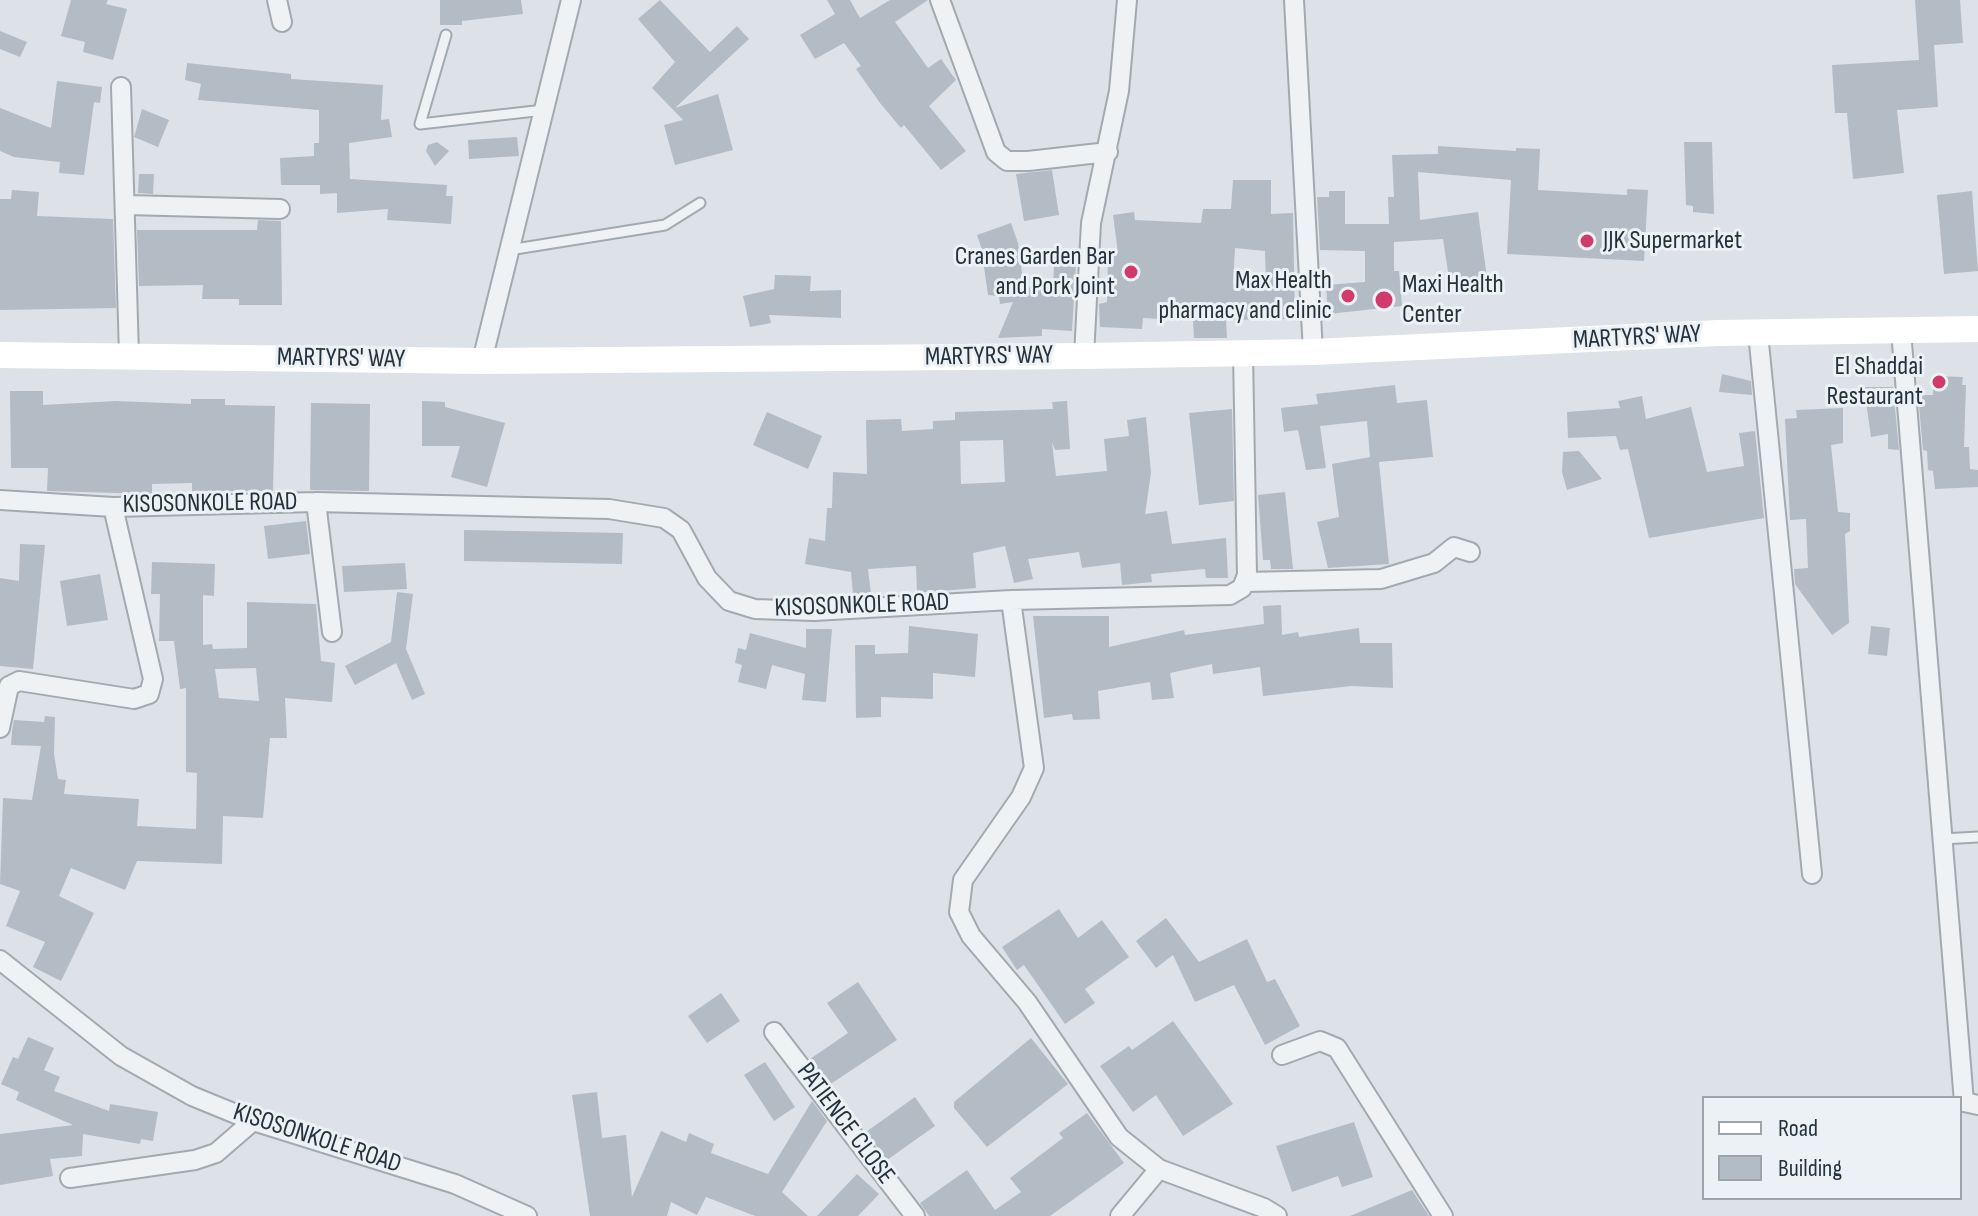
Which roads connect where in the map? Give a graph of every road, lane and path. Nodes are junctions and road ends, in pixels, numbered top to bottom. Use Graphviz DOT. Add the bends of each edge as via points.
graph roads {
  1 [pos="277,0"];
  2 [pos="571,0"];
  3 [pos="940,0"];
  4 [pos="1127,0"];
  5 [pos="1294,0"];
  6 [pos="282,22"];
  7 [pos="446,35"];
  8 [pos="121,87"];
  9 [pos="544,110"];
  10 [pos="1108,152"];
  11 [pos="700,203"];
  12 [pos="127,205"];
  13 [pos="280,209"];
  14 [pos="509,250"];
  15 [pos="1978,329"];
  16 [pos="1901,331"];
  17 [pos="1758,333"];
  18 [pos="1313,352"];
  19 [pos="1243,353"];
  20 [pos="0,355"];
  21 [pos="129,355"];
  22 [pos="1084,356"];
  23 [pos="482,361"];
  24 [pos="0,500"];
  25 [pos="316,502"];
  26 [pos="113,507"];
  27 [pos="1470,552"];
  28 [pos="1245,582"];
  29 [pos="1011,600"];
  30 [pos="332,632"];
  31 [pos="0,728"];
  32 [pos="1978,837"];
  33 [pos="1942,839"];
  34 [pos="1812,874"];
  35 [pos="0,960"];
  36 [pos="774,1032"];
  37 [pos="1282,1055"];
  38 [pos="1978,1105"];
  39 [pos="253,1121"];
  40 [pos="1159,1169"];
  41 [pos="70,1178"];
  42 [pos="527,1216"];
  43 [pos="915,1216"];
  44 [pos="1120,1216"];
  45 [pos="1277,1216"];
  46 [pos="1443,1216"];
  1 -- 6 [label="street"];
  2 -- 9 [label="street"];
  3 -- 10 [label="street" via="996,152 1007,161 1028,161"];
  4 -- 10 [label="street"];
  5 -- 18 [label="street"];
  7 -- 9 [label="lane" via="420,124"];
  8 -- 12 [label="street"];
  9 -- 14 [label="street"];
  10 -- 22 [label="street" via="1091,223"];
  11 -- 14 [label="lane" via="665,225"];
  12 -- 13 [label="street"];
  12 -- 21 [label="street"];
  14 -- 23 [label="street"];
  15 -- 16 [label="main road, MARTYRS' WAY"];
  16 -- 17 [label="main road, MARTYRS' WAY"];
  16 -- 33 [label="street"];
  17 -- 18 [label="main road, MARTYRS' WAY"];
  17 -- 34 [label="street"];
  18 -- 19 [label="main road, MARTYRS' WAY"];
  19 -- 22 [label="main road, MARTYRS' WAY"];
  19 -- 28 [label="street"];
  20 -- 21 [label="main road, MARTYRS' WAY"];
  21 -- 23 [label="main road, MARTYRS' WAY"];
  22 -- 23 [label="main road, MARTYRS' WAY"];
  24 -- 26 [label="street, KISOSONKOLE ROAD"];
  25 -- 26 [label="street, KISOSONKOLE ROAD"];
  25 -- 29 [label="street, KISOSONKOLE ROAD" via="609,509 664,518 681,530 707,578 729,601 755,609 814,611"];
  25 -- 30 [label="street"];
  26 -- 31 [label="street" via="153,679 149,694 134,699 19,681 9,686"];
  27 -- 28 [label="street, KISOSONKOLE ROAD" via="1454,547 1434,563 1381,579"];
  28 -- 29 [label="street, KISOSONKOLE ROAD" via="1230,595"];
  29 -- 40 [label="street" via="1034,768 1021,797 963,880 959,912 971,936 1027,1002 1119,1137"];
  32 -- 33 [label="lane"];
  33 -- 38 [label="street" via="1964,1102"];
  35 -- 39 [label="street, KISOSONKOLE ROAD" via="147,1073"];
  36 -- 43 [label="street, PATIENCE CLOSE"];
  37 -- 46 [label="street" via="1320,1041 1337,1048"];
  39 -- 41 [label="street" via="216,1153 195,1160"];
  39 -- 42 [label="street, KISOSONKOLE ROAD" via="455,1184"];
  40 -- 44 [label="street"];
  40 -- 45 [label="street"];
}
